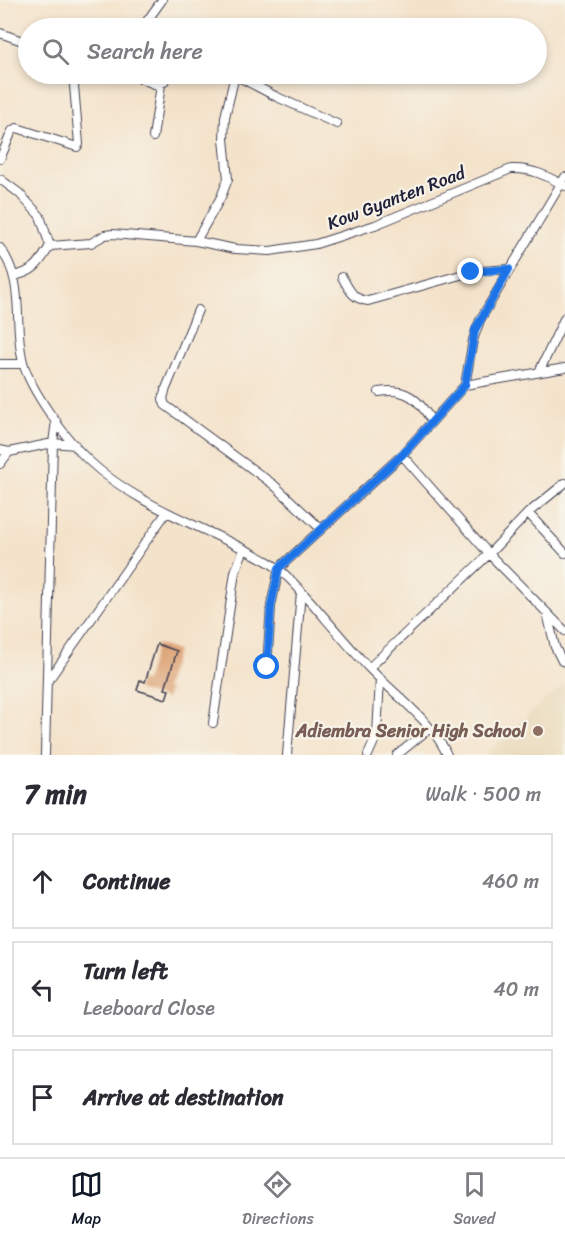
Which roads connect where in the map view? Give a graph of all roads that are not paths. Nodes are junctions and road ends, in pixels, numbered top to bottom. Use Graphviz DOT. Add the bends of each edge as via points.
graph roads {
  1 [pos="162,0"];
  2 [pos="149,18"];
  3 [pos="0,33"];
  4 [pos="18,39"];
  5 [pos="74,84"];
  6 [pos="152,84"];
  7 [pos="232,84"];
  8 [pos="253,84"];
  9 [pos="161,85"];
  10 [pos="337,124"];
  11 [pos="153,137"];
  12 [pos="0,159"];
  13 [pos="0,179"];
  14 [pos="564,182"];
  15 [pos="196,241"];
  16 [pos="50,246"];
  17 [pos="0,248"];
  18 [pos="509,269"];
  19 [pos="14,276"];
  20 [pos="342,276"];
  21 [pos="198,310"];
  22 [pos="565,317"];
  23 [pos="0,364"];
  24 [pos="23,364"];
  25 [pos="565,368"];
  26 [pos="539,372"];
  27 [pos="465,385"];
  28 [pos="379,392"];
  29 [pos="56,421"];
  30 [pos="432,422"];
  31 [pos="53,443"];
  32 [pos="75,446"];
  33 [pos="0,450"];
  34 [pos="9,452"];
  35 [pos="402,455"];
  36 [pos="0,464"];
  37 [pos="565,483"];
  38 [pos="165,513"];
  39 [pos="528,513"];
  40 [pos="321,529"];
  41 [pos="244,549"];
  42 [pos="565,553"];
  43 [pos="489,554"];
  44 [pos="279,568"];
  45 [pos="302,592"];
  46 [pos="548,616"];
  47 [pos="565,631"];
  48 [pos="563,662"];
  49 [pos="267,667"];
  50 [pos="369,668"];
  51 [pos="565,672"];
  52 [pos="380,678"];
  53 [pos="48,681"];
  54 [pos="213,723"];
  55 [pos="430,728"];
  56 [pos="45,755"];
  57 [pos="287,755"];
  58 [pos="368,755"];
  59 [pos="397,755"];
  60 [pos="447,755"];
  1 -- 2 [label="street"];
  3 -- 4 [label="street"];
  5 -- 12 [label="street" via="77,147 17,128"];
  6 -- 9 [label="street"];
  7 -- 15 [label="street" via="224,139 228,179"];
  8 -- 10 [label="street"];
  9 -- 11 [label="street"];
  13 -- 16 [label="street" via="40,216"];
  14 -- 15 [label="street, Kow Gyanten Road" via="528,169 511,169 375,225 316,244 270,251"];
  14 -- 18 [label="street"];
  15 -- 16 [label="street, Kow Gyanten Road" via="113,234 91,243"];
  16 -- 19 [label="street" via="39,264"];
  17 -- 19 [label="street"];
  18 -- 20 [label="street" via="471,272 368,300 352,295"];
  18 -- 27 [label="street" via="475,330"];
  19 -- 24 [label="street"];
  21 -- 40 [label="street" via="165,391 165,405 274,485"];
  22 -- 26 [label="street"];
  23 -- 24 [label="street"];
  24 -- 29 [label="street"];
  25 -- 26 [label="street"];
  26 -- 27 [label="street"];
  27 -- 30 [label="street"];
  28 -- 30 [label="street" via="401,391 410,396"];
  29 -- 31 [label="street"];
  29 -- 32 [label="street"];
  30 -- 35 [label="street"];
  31 -- 32 [label="street"];
  31 -- 34 [label="street"];
  31 -- 53 [label="street"];
  32 -- 38 [label="street" via="121,487"];
  33 -- 34 [label="street"];
  34 -- 36 [label="street"];
  35 -- 40 [label="street"];
  35 -- 43 [label="street"];
  37 -- 39 [label="street"];
  38 -- 41 [label="street"];
  38 -- 53 [label="street"];
  39 -- 42 [label="street"];
  39 -- 43 [label="street"];
  40 -- 44 [label="street"];
  41 -- 44 [label="street"];
  41 -- 54 [label="street" via="236,572"];
  43 -- 46 [label="street"];
  43 -- 50 [label="street"];
  44 -- 45 [label="street"];
  44 -- 49 [label="street" via="271,606"];
  45 -- 50 [label="street"];
  45 -- 57 [label="street"];
  46 -- 47 [label="street"];
  46 -- 48 [label="street"];
  48 -- 51 [label="street"];
  50 -- 52 [label="street"];
  52 -- 55 [label="street"];
  52 -- 58 [label="street" via="377,735"];
  53 -- 56 [label="street"];
  55 -- 59 [label="street"];
  55 -- 60 [label="street"];
}
